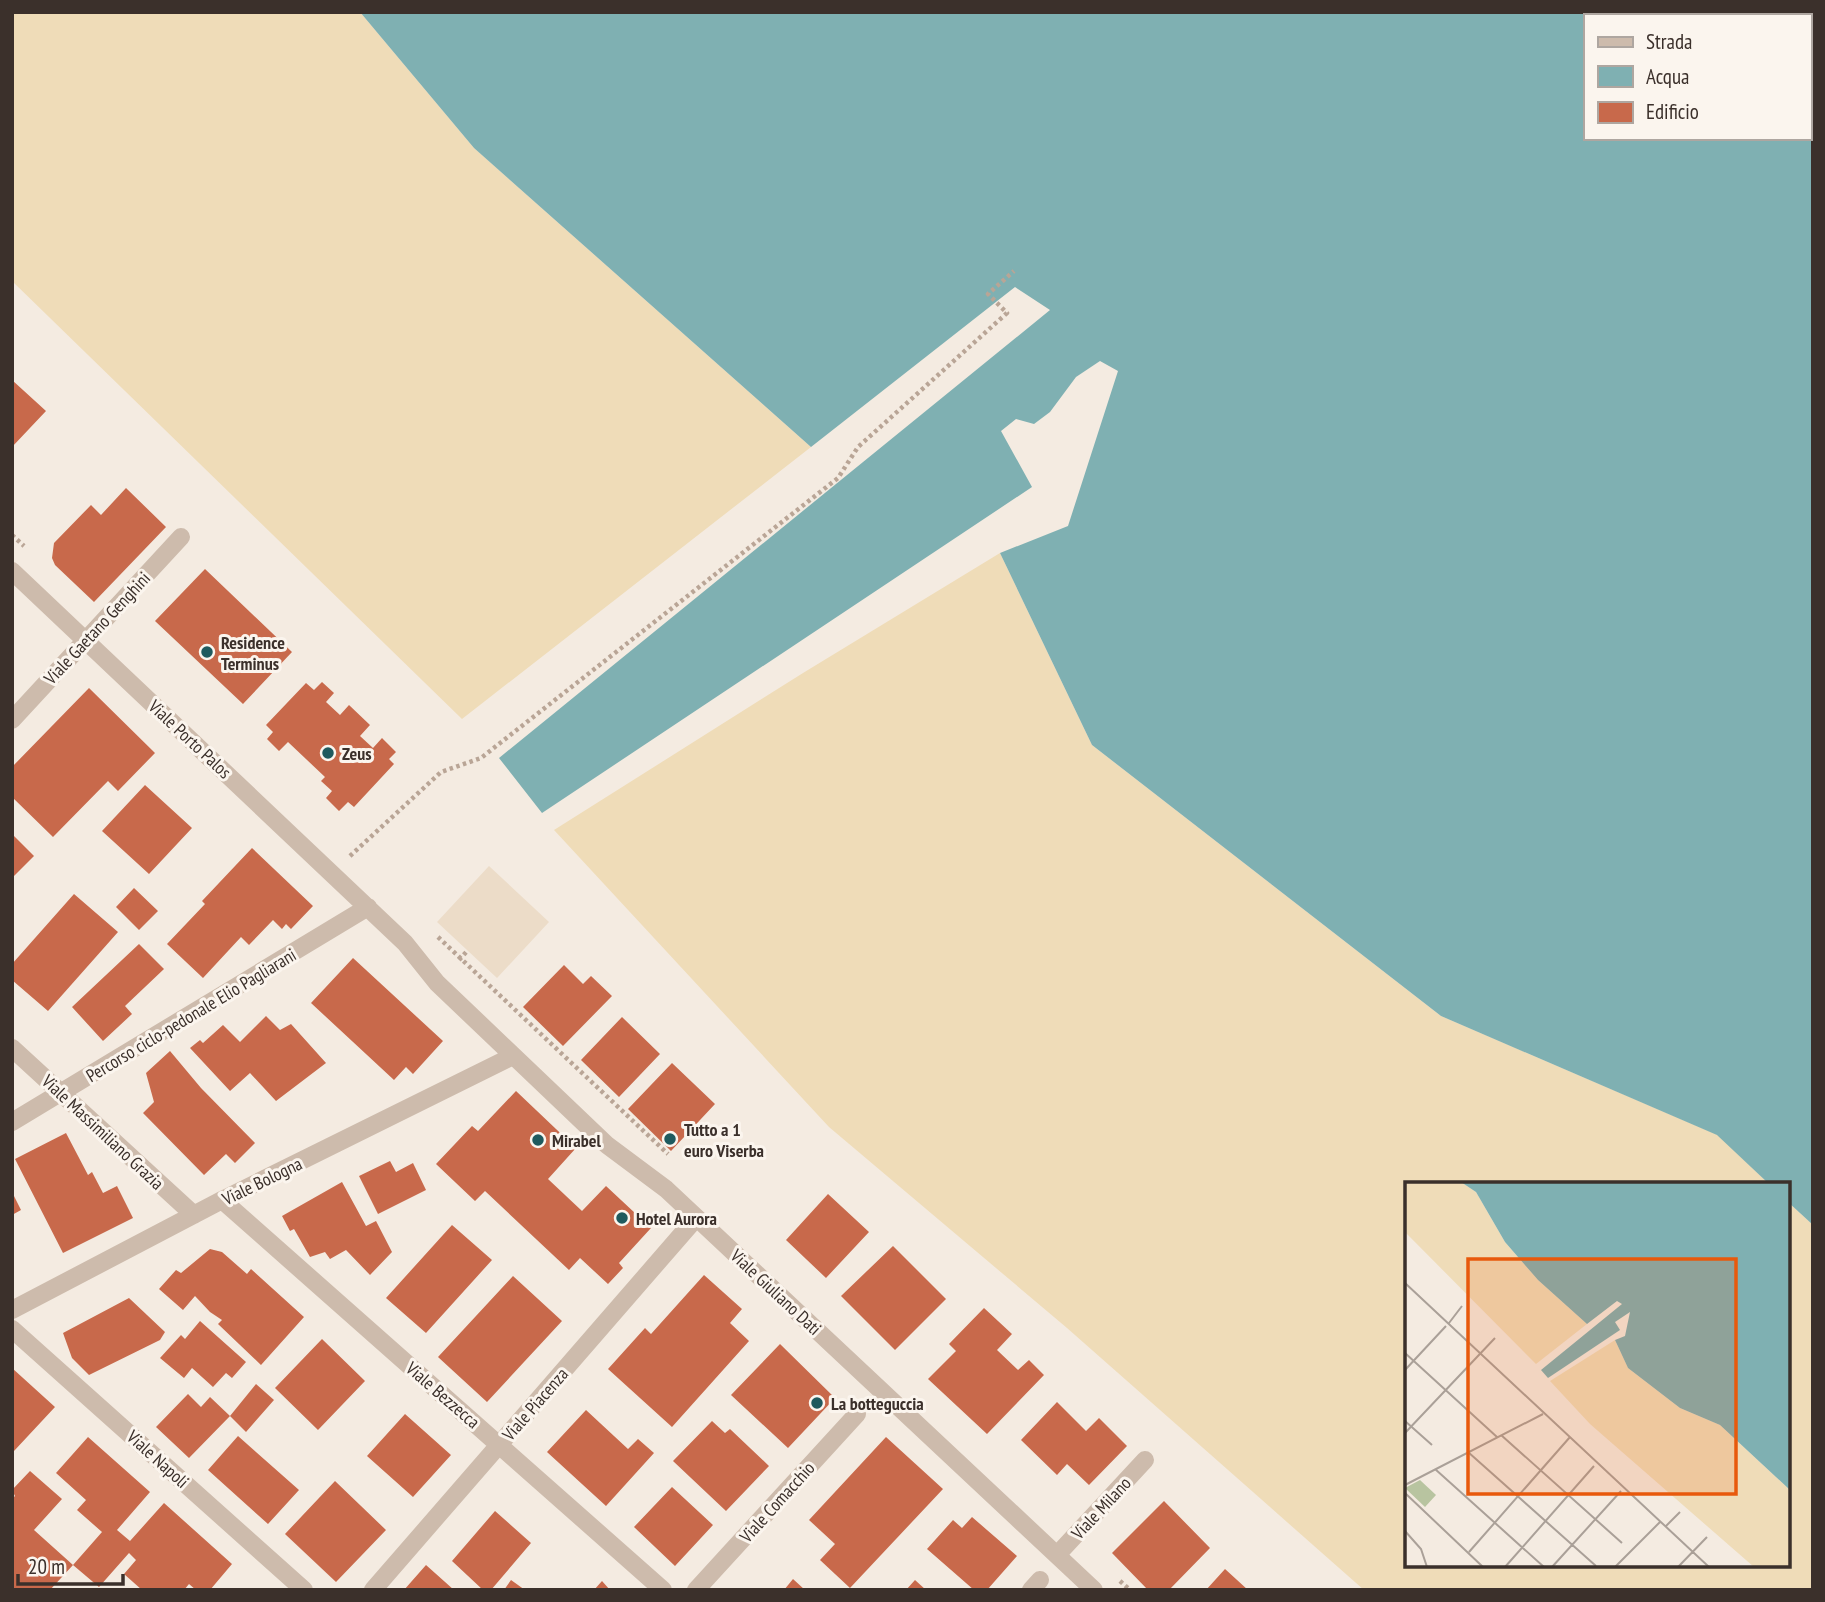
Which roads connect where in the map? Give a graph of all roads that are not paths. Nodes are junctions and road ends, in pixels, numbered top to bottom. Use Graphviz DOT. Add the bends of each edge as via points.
graph roads {
  1 [pos="181,537"];
  2 [pos="12,571"];
  3 [pos="85,640"];
  4 [pos="12,720"];
  5 [pos="368,907"];
  6 [pos="12,1048"];
  7 [pos="513,1056"];
  8 [pos="62,1094"];
  9 [pos="12,1122"];
  10 [pos="222,1200"];
  11 [pos="194,1215"];
  12 [pos="696,1218"];
  13 [pos="12,1310"];
  14 [pos="12,1329"];
  15 [pos="857,1414"];
  16 [pos="499,1445"];
  17 [pos="1145,1460"];
  18 [pos="1057,1555"];
  19 [pos="304,1590"];
  20 [pos="373,1590"];
  21 [pos="663,1590"];
  22 [pos="696,1590"];
  23 [pos="1094,1590"];
  1 -- 3 [label="street, Viale Gaetano Genghini"];
  2 -- 3 [label="street, Viale Porto Palos"];
  3 -- 4 [label="street, Viale Gaetano Genghini"];
  3 -- 5 [label="street, Viale Porto Palos"];
  5 -- 7 [label="street, Viale Giuliano Dati" via="405,943 437,984"];
  5 -- 8 [label="street, Percorso ciclo-pedonale Elio Pagliarani"];
  6 -- 8 [label="street, Viale Massimiliano Grazia"];
  7 -- 10 [label="street, Viale Bologna"];
  7 -- 12 [label="street, Viale Giuliano Dati" via="607,1145"];
  8 -- 9 [label="street, Percorso ciclo-pedonale Elio Pagliarani"];
  8 -- 11 [label="street, Viale Massimiliano Grazia"];
  10 -- 11 [label="street, Viale Bologna"];
  10 -- 16 [label="street, Viale Bezzecca"];
  11 -- 13 [label="street, Viale Bologna"];
  12 -- 16 [label="street, Viale Piacenza"];
  12 -- 18 [label="street, Viale Giuliano Dati"];
  14 -- 19 [label="street, Viale Napoli"];
  15 -- 22 [label="street, Viale Comacchio"];
  16 -- 20 [label="street, Viale Piacenza"];
  16 -- 21 [label="street, Viale Bezzecca"];
  17 -- 18 [label="street, Viale Milano"];
  18 -- 23 [label="street, Viale Giuliano Dati"];
}
